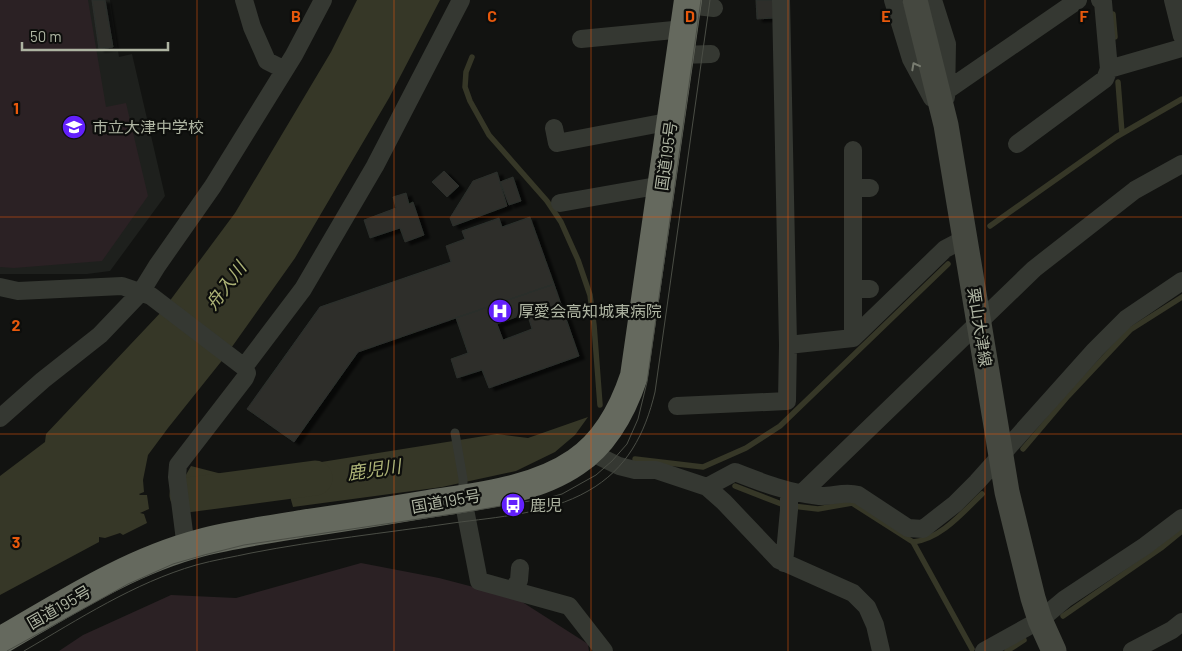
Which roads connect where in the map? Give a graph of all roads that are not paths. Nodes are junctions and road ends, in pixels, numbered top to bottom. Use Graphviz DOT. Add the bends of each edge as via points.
graph roads {
  1 [pos="244,0"];
  2 [pos="323,0"];
  3 [pos="461,0"];
  4 [pos="781,0"];
  5 [pos="893,0"];
  6 [pos="915,0"];
  7 [pos="933,0"];
  8 [pos="1078,0"];
  9 [pos="1173,0"];
  10 [pos="1105,1"];
  11 [pos="714,8"];
  12 [pos="685,22"];
  13 [pos="1182,37"];
  14 [pos="581,40"];
  15 [pos="711,54"];
  16 [pos="284,69"];
  17 [pos="1109,69"];
  18 [pos="946,91"];
  19 [pos="672,121"];
  20 [pos="946,125"];
  21 [pos="554,128"];
  22 [pos="1017,144"];
  23 [pos="853,150"];
  24 [pos="1182,164"];
  25 [pos="662,185"];
  26 [pos="560,203"];
  27 [pos="966,238"];
  28 [pos="1182,281"];
  29 [pos="0,287"];
  30 [pos="146,294"];
  31 [pos="979,321"];
  32 [pos="853,338"];
  33 [pos="788,345"];
  34 [pos="242,365"];
  35 [pos="677,406"];
  36 [pos="0,418"];
  37 [pos="455,433"];
  38 [pos="590,452"];
  39 [pos="1000,456"];
  40 [pos="707,487"];
  41 [pos="463,489"];
  42 [pos="795,492"];
  43 [pos="1182,518"];
  44 [pos="186,548"];
  45 [pos="784,563"];
  46 [pos="520,568"];
  47 [pos="513,590"];
  48 [pos="1040,620"];
  49 [pos="1182,622"];
  50 [pos="0,641"];
  51 [pos="604,651"];
  52 [pos="881,651"];
  53 [pos="984,651"];
  54 [pos="1054,651"];
  55 [pos="1132,651"];
  1 -- 16 [label="street" via="266,61"];
  2 -- 16 [label="street"];
  3 -- 34 [label="street" via="375,166 303,289"];
  4 -- 33 [label="street"];
  20 -- 5 [label="street, one-way" via="911,59"];
  6 -- 20 [label="main road, 栗山大津線"];
  7 -- 18 [label="street" via="947,44"];
  8 -- 18 [label="street"];
  9 -- 13 [label="street"];
  10 -- 17 [label="street"];
  11 -- 12 [label="street"];
  12 -- 14 [label="street"];
  12 -- 15 [label="street"];
  12 -- 19 [label="highway, 国道195号"];
  13 -- 17 [label="street"];
  16 -- 30 [label="street" via="213,186 157,266"];
  17 -- 22 [label="street" via="1105,79"];
  18 -- 20 [label="street"];
  19 -- 21 [label="street" via="556,143"];
  19 -- 25 [label="highway, 国道195号"];
  20 -- 27 [label="main road, 栗山大津線"];
  23 -- 32 [label="street" via="862,188 862,289"];
  24 -- 31 [label="street" via="1135,190 1034,269"];
  25 -- 26 [label="street"];
  25 -- 38 [label="highway, 国道195号" via="634,376 619,413"];
  27 -- 31 [label="main road, 栗山大津線"];
  27 -- 32 [label="street" via="944,249"];
  28 -- 39 [label="street" via="1126,319"];
  29 -- 30 [label="street" via="18,291 122,286"];
  30 -- 34 [label="street"];
  30 -- 36 [label="street"];
  31 -- 39 [label="main road, 栗山大津線"];
  31 -- 42 [label="street"];
  32 -- 33 [label="street"];
  33 -- 35 [label="street" via="787,401"];
  34 -- 44 [label="street" via="247,373 245,378 178,466"];
  37 -- 41 [label="lane"];
  38 -- 40 [label="street" via="619,466 656,470"];
  38 -- 41 [label="highway, 国道195号" via="562,472 513,489"];
  39 -- 42 [label="street" via="955,504 923,529 908,528 858,494 821,496"];
  39 -- 48 [label="main road, 栗山大津線" via="1022,558"];
  40 -- 42 [label="street" via="735,472 778,489"];
  40 -- 45 [label="street"];
  41 -- 44 [label="highway, 国道195号" via="235,535"];
  41 -- 47 [label="street" via="479,581"];
  42 -- 45 [label="street" via="789,510"];
  43 -- 48 [label="street"];
  44 -- 50 [label="highway, 国道195号" via="114,576"];
  45 -- 52 [label="street" via="852,593 867,607"];
  46 -- 47 [label="street" via="519,580"];
  47 -- 51 [label="street" via="569,606"];
  48 -- 53 [label="street"];
  48 -- 54 [label="main road, 栗山大津線"];
  49 -- 55 [label="street"];
}
